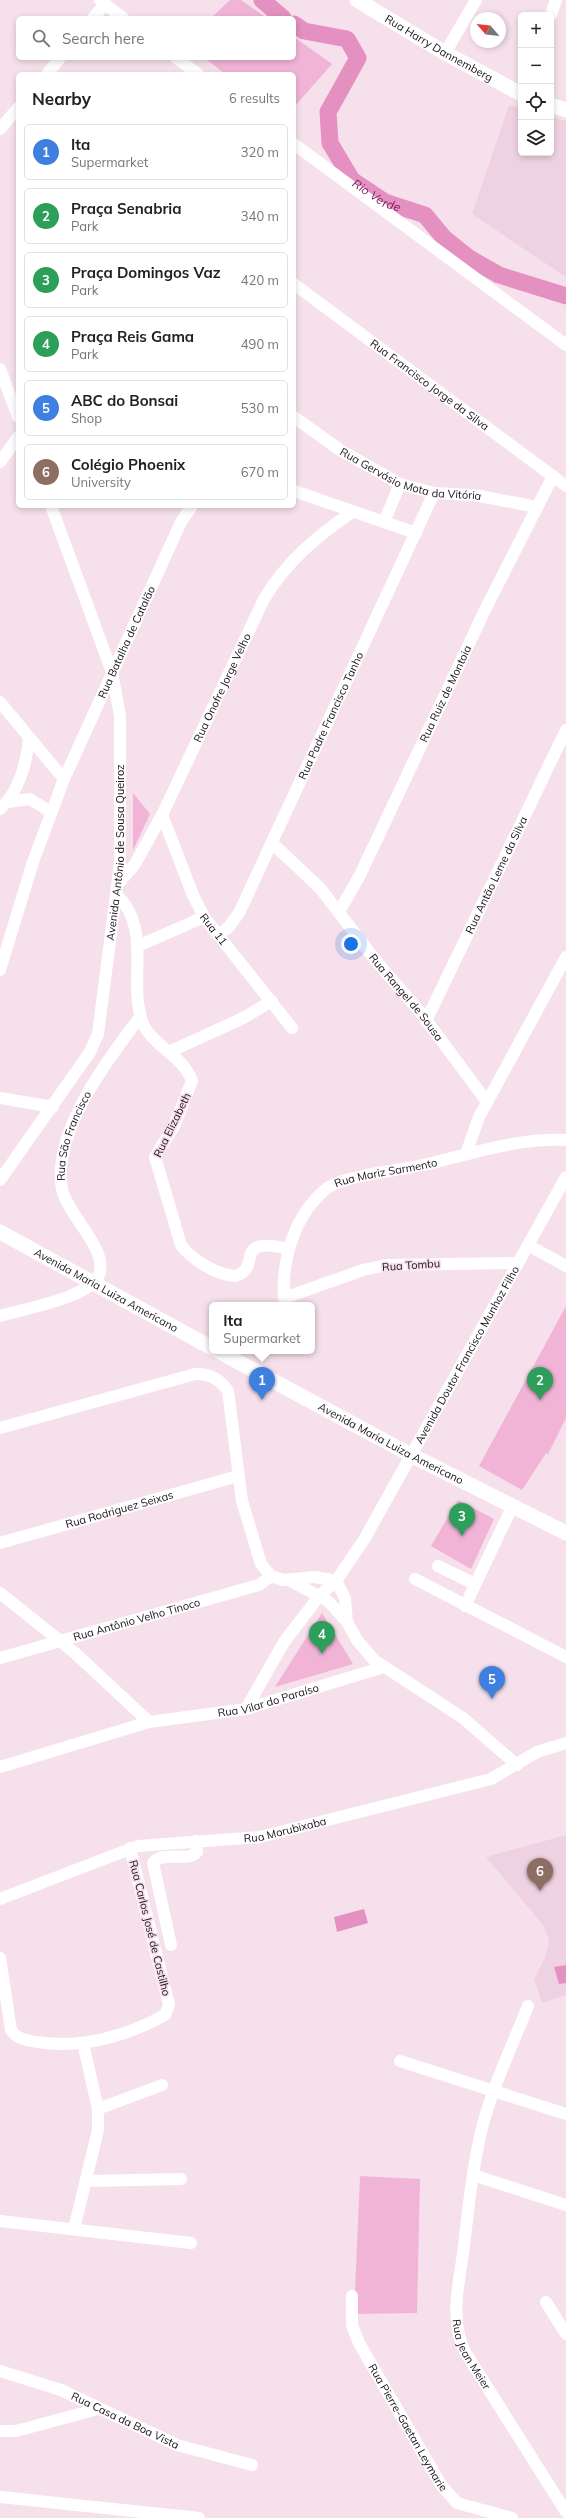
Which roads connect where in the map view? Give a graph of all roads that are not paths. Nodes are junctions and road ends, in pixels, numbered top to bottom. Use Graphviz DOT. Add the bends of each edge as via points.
graph roads {
  1 [pos="357,0"];
  2 [pos="476,0"];
  3 [pos="556,0"];
  4 [pos="102,2"];
  5 [pos="552,12"];
  6 [pos="94,16"];
  7 [pos="120,16"];
  8 [pos="445,53"];
  9 [pos="58,60"];
  10 [pos="179,60"];
  11 [pos="49,72"];
  12 [pos="195,72"];
  13 [pos="518,92"];
  14 [pos="554,106"];
  15 [pos="16,110"];
  16 [pos="566,110"];
  17 [pos="0,129"];
  18 [pos="296,145"];
  19 [pos="296,285"];
  20 [pos="566,345"];
  21 [pos="0,369"];
  22 [pos="16,412"];
  23 [pos="296,418"];
  24 [pos="16,440"];
  25 [pos="0,462"];
  26 [pos="553,476"];
  27 [pos="400,484"];
  28 [pos="566,486"];
  29 [pos="296,492"];
  30 [pos="434,493"];
  31 [pos="537,507"];
  32 [pos="52,508"];
  33 [pos="191,508"];
  34 [pos="352,512"];
  35 [pos="384,522"];
  36 [pos="416,533"];
  37 [pos="112,672"];
  38 [pos="0,702"];
  39 [pos="566,730"];
  40 [pos="29,737"];
  41 [pos="64,779"];
  42 [pos="4,805"];
  43 [pos="51,812"];
  44 [pos="162,815"];
  45 [pos="272,843"];
  46 [pos="117,889"];
  47 [pos="339,912"];
  48 [pos="204,917"];
  49 [pos="219,934"];
  50 [pos="138,946"];
  51 [pos="566,957"];
  52 [pos="0,970"];
  53 [pos="272,1001"];
  54 [pos="140,1017"];
  55 [pos="426,1021"];
  56 [pos="292,1028"];
  57 [pos="168,1052"];
  58 [pos="0,1098"];
  59 [pos="487,1102"];
  60 [pos="53,1107"];
  61 [pos="566,1140"];
  62 [pos="466,1154"];
  63 [pos="566,1177"];
  64 [pos="0,1180"];
  65 [pos="0,1232"];
  66 [pos="528,1245"];
  67 [pos="288,1249"];
  68 [pos="518,1263"];
  69 [pos="566,1266"];
  70 [pos="93,1283"];
  71 [pos="284,1298"];
  72 [pos="0,1316"];
  73 [pos="209,1346"];
  74 [pos="224,1354"];
  75 [pos="0,1428"];
  76 [pos="411,1455"];
  77 [pos="238,1476"];
  78 [pos="513,1506"];
  79 [pos="566,1533"];
  80 [pos="0,1543"];
  81 [pos="438,1566"];
  82 [pos="271,1576"];
  83 [pos="415,1579"];
  84 [pos="289,1580"];
  85 [pos="336,1581"];
  86 [pos="475,1584"];
  87 [pos="0,1593"];
  88 [pos="320,1596"];
  89 [pos="465,1606"];
  90 [pos="347,1622"];
  91 [pos="59,1641"];
  92 [pos="566,1657"];
  93 [pos="0,1658"];
  94 [pos="384,1667"];
  95 [pos="246,1709"];
  96 [pos="149,1722"];
  97 [pos="566,1743"];
  98 [pos="517,1765"];
  99 [pos="0,1767"];
  100 [pos="196,1841"];
  101 [pos="130,1848"];
  102 [pos="0,1899"];
  103 [pos="170,1945"];
  104 [pos="0,1958"];
  105 [pos="528,2006"];
  106 [pos="83,2043"];
  107 [pos="400,2061"];
  108 [pos="162,2085"];
  109 [pos="494,2092"];
  110 [pos="98,2109"];
  111 [pos="566,2114"];
  112 [pos="473,2175"];
  113 [pos="181,2179"];
  114 [pos="88,2181"];
  115 [pos="566,2205"];
  116 [pos="0,2221"];
  117 [pos="74,2229"];
  118 [pos="191,2243"];
  119 [pos="352,2296"];
  120 [pos="546,2302"];
  121 [pos="566,2334"];
  122 [pos="0,2371"];
  123 [pos="98,2409"];
  124 [pos="0,2431"];
  125 [pos="252,2465"];
  126 [pos="0,2497"];
  127 [pos="124,2511"];
  128 [pos="566,2512"];
  129 [pos="169,2517"];
  130 [pos="134,2518"];
  131 [pos="199,2518"];
  132 [pos="512,2518"];
  1 -- 8 [label="main road, Rua Harry Dannemberg"];
  2 -- 8 [label="street"];
  3 -- 5 [label="street"];
  4 -- 6 [label="street"];
  4 -- 7 [label="street"];
  8 -- 13 [label="main road, Rua Harry Dannemberg"];
  9 -- 11 [label="street"];
  10 -- 12 [label="street"];
  14 -- 16 [label="main road"];
  15 -- 17 [label="street"];
  18 -- 20 [label="street"];
  19 -- 26 [label="street, Rua Francisco Jorge da Silva"];
  21 -- 22 [label="street"];
  23 -- 27 [label="street, Rua Gervásio Mota da Vitória" via="340,450"];
  24 -- 25 [label="street"];
  26 -- 28 [label="street, Rua Francisco Jorge da Silva"];
  26 -- 31 [label="street, Rua Ruiz de Montoia"];
  27 -- 30 [label="street, Rua Gervásio Mota da Vitória"];
  27 -- 35 [label="street"];
  29 -- 34 [label="street"];
  30 -- 31 [label="street, Rua Gervásio Mota da Vitória" via="474,495"];
  30 -- 36 [label="street, Rua Padre Francisco Tanho"];
  31 -- 47 [label="street, Rua Ruiz de Montoia" via="485,610 360,875"];
  32 -- 37 [label="street, Avenida Antônio de Sousa Queiroz"];
  33 -- 37 [label="street, Rua Batalha de Catalão" via="181,522"];
  34 -- 35 [label="street"];
  34 -- 44 [label="street, Rua Onofre Jorge Velho" via="297,555 275,581"];
  35 -- 36 [label="street"];
  36 -- 45 [label="street, Rua Padre Francisco Tanho"];
  37 -- 41 [label="street, Rua Batalha de Catalão"];
  37 -- 46 [label="street, Avenida Antônio de Sousa Queiroz" via="120,716 121,745"];
  38 -- 40 [label="street"];
  39 -- 55 [label="street, Rua Antão Leme da Silva"];
  40 -- 41 [label="street"];
  40 -- 42 [label="street" via="24,768"];
  41 -- 43 [label="street, Rua Batalha de Catalão"];
  42 -- 43 [label="street" via="30,799"];
  43 -- 52 [label="street, Rua Batalha de Catalão"];
  44 -- 46 [label="street, Rua Onofre Jorge Velho" via="135,864"];
  44 -- 48 [label="street, Rua 11"];
  45 -- 47 [label="street, Rua Rangel de Sousa" via="306,873"];
  45 -- 49 [label="street, Rua Padre Francisco Tanho" via="239,913 228,928"];
  46 -- 50 [label="street, Rua Elizabeth" via="135,920"];
  46 -- 60 [label="street, Avenida Antônio de Sousa Queiroz" via="96,1041"];
  47 -- 55 [label="street, Rua Rangel de Sousa"];
  48 -- 49 [label="street, Rua 11"];
  48 -- 50 [label="street"];
  49 -- 53 [label="street, Rua 11"];
  50 -- 54 [label="street, Rua Elizabeth" via="137,998"];
  51 -- 59 [label="street"];
  53 -- 56 [label="street, Rua 11"];
  53 -- 57 [label="street" via="243,1018"];
  54 -- 57 [label="street, Rua Elizabeth" via="148,1033"];
  54 -- 70 [label="street, Rua São Francisco" via="79,1108 62,1151 61,1171 65,1199 89,1238 100,1263 98,1276"];
  55 -- 59 [label="street, Rua Rangel de Sousa"];
  57 -- 67 [label="street, Rua Elizabeth" via="192,1081 174,1126 155,1158 181,1245 209,1267 235,1276 242,1272 258,1245 267,1244"];
  58 -- 60 [label="street"];
  59 -- 62 [label="street" via="475,1126"];
  60 -- 64 [label="street, Avenida Antônio de Sousa Queiroz"];
  61 -- 62 [label="street, Rua Mariz Sarmento" via="542,1140"];
  62 -- 67 [label="street, Rua Mariz Sarmento" via="328,1187 303,1218"];
  63 -- 66 [label="street, Avenida Doutor Francisco Munhoz Filho"];
  65 -- 70 [label="main road, Avenida Maria Luiza Americano"];
  66 -- 68 [label="street, Avenida Doutor Francisco Munhoz Filho"];
  66 -- 69 [label="street"];
  67 -- 71 [label="street, Rua Mariz Sarmento"];
  68 -- 71 [label="street, Rua Tombu" via="387,1265 363,1270"];
  68 -- 76 [label="street, Avenida Doutor Francisco Munhoz Filho"];
  70 -- 72 [label="street" via="66,1297"];
  70 -- 73 [label="main road, Avenida Maria Luiza Americano"];
  74 -- 76 [label="main road, Avenida Maria Luiza Americano"];
  75 -- 77 [label="street" via="195,1374 210,1375 220,1381 228,1391"];
  76 -- 78 [label="main road, Avenida Maria Luiza Americano"];
  76 -- 85 [label="street, Avenida Doutor Francisco Munhoz Filho" via="365,1538"];
  77 -- 80 [label="street, Rua Rodriguez Seixas"];
  77 -- 82 [label="street" via="246,1518 261,1564"];
  78 -- 79 [label="main road, Avenida Maria Luiza Americano"];
  78 -- 86 [label="street"];
  81 -- 86 [label="street"];
  82 -- 84 [label="street"];
  82 -- 91 [label="street, Rua Antônio Velho Tinoco" via="259,1584"];
  83 -- 89 [label="street"];
  84 -- 85 [label="street" via="315,1577"];
  84 -- 88 [label="street"];
  85 -- 88 [label="street, Avenida Doutor Francisco Munhoz Filho"];
  85 -- 90 [label="street" via="345,1598"];
  86 -- 89 [label="street"];
  87 -- 91 [label="street"];
  88 -- 90 [label="street"];
  88 -- 95 [label="street, Avenida Doutor Francisco Munhoz Filho" via="284,1642"];
  89 -- 92 [label="street"];
  90 -- 94 [label="street" via="364,1649"];
  91 -- 93 [label="street, Rua Antônio Velho Tinoco"];
  91 -- 96 [label="street"];
  94 -- 95 [label="street, Rua Vilar do Paraíso"];
  94 -- 98 [label="street" via="463,1718"];
  95 -- 96 [label="street, Rua Vilar do Paraíso"];
  96 -- 99 [label="street, Rua Vilar do Paraíso"];
  97 -- 98 [label="street, Rua Morubixaba" via="537,1752"];
  98 -- 100 [label="street, Rua Morubixaba" via="491,1779 272,1834 243,1839"];
  100 -- 101 [label="street, Rua Morubixaba"];
  100 -- 103 [label="street" via="197,1852 193,1856 160,1858 153,1864"];
  101 -- 102 [label="street, Rua Morubixaba"];
  101 -- 106 [label="street, Rua Carlos José de Castilho" via="156,1947 168,2009 161,2017 112,2037"];
  104 -- 106 [label="street" via="9,2022 14,2034 26,2040 51,2044"];
  105 -- 109 [label="street, Rua Jean Meier"];
  106 -- 110 [label="street"];
  107 -- 109 [label="street"];
  108 -- 110 [label="street"];
  109 -- 111 [label="street"];
  109 -- 112 [label="street, Rua Jean Meier" via="482,2128"];
  110 -- 114 [label="street" via="98,2130"];
  112 -- 115 [label="street"];
  112 -- 128 [label="street, Rua Jean Meier" via="458,2294 458,2338"];
  113 -- 114 [label="street"];
  114 -- 117 [label="street"];
  116 -- 117 [label="street"];
  117 -- 118 [label="street"];
  119 -- 132 [label="street, Rua Pierre-Gaetan Leymarie" via="352,2325 359,2343 441,2485 457,2503"];
  120 -- 121 [label="street"];
  122 -- 123 [label="street, Rua Casa da Boa Vista" via="61,2390"];
  123 -- 124 [label="street" via="16,2431"];
  123 -- 125 [label="street, Rua Casa da Boa Vista" via="177,2445"];
  126 -- 127 [label="street"];
  127 -- 129 [label="street"];
  127 -- 130 [label="street"];
  129 -- 131 [label="street"];
}
